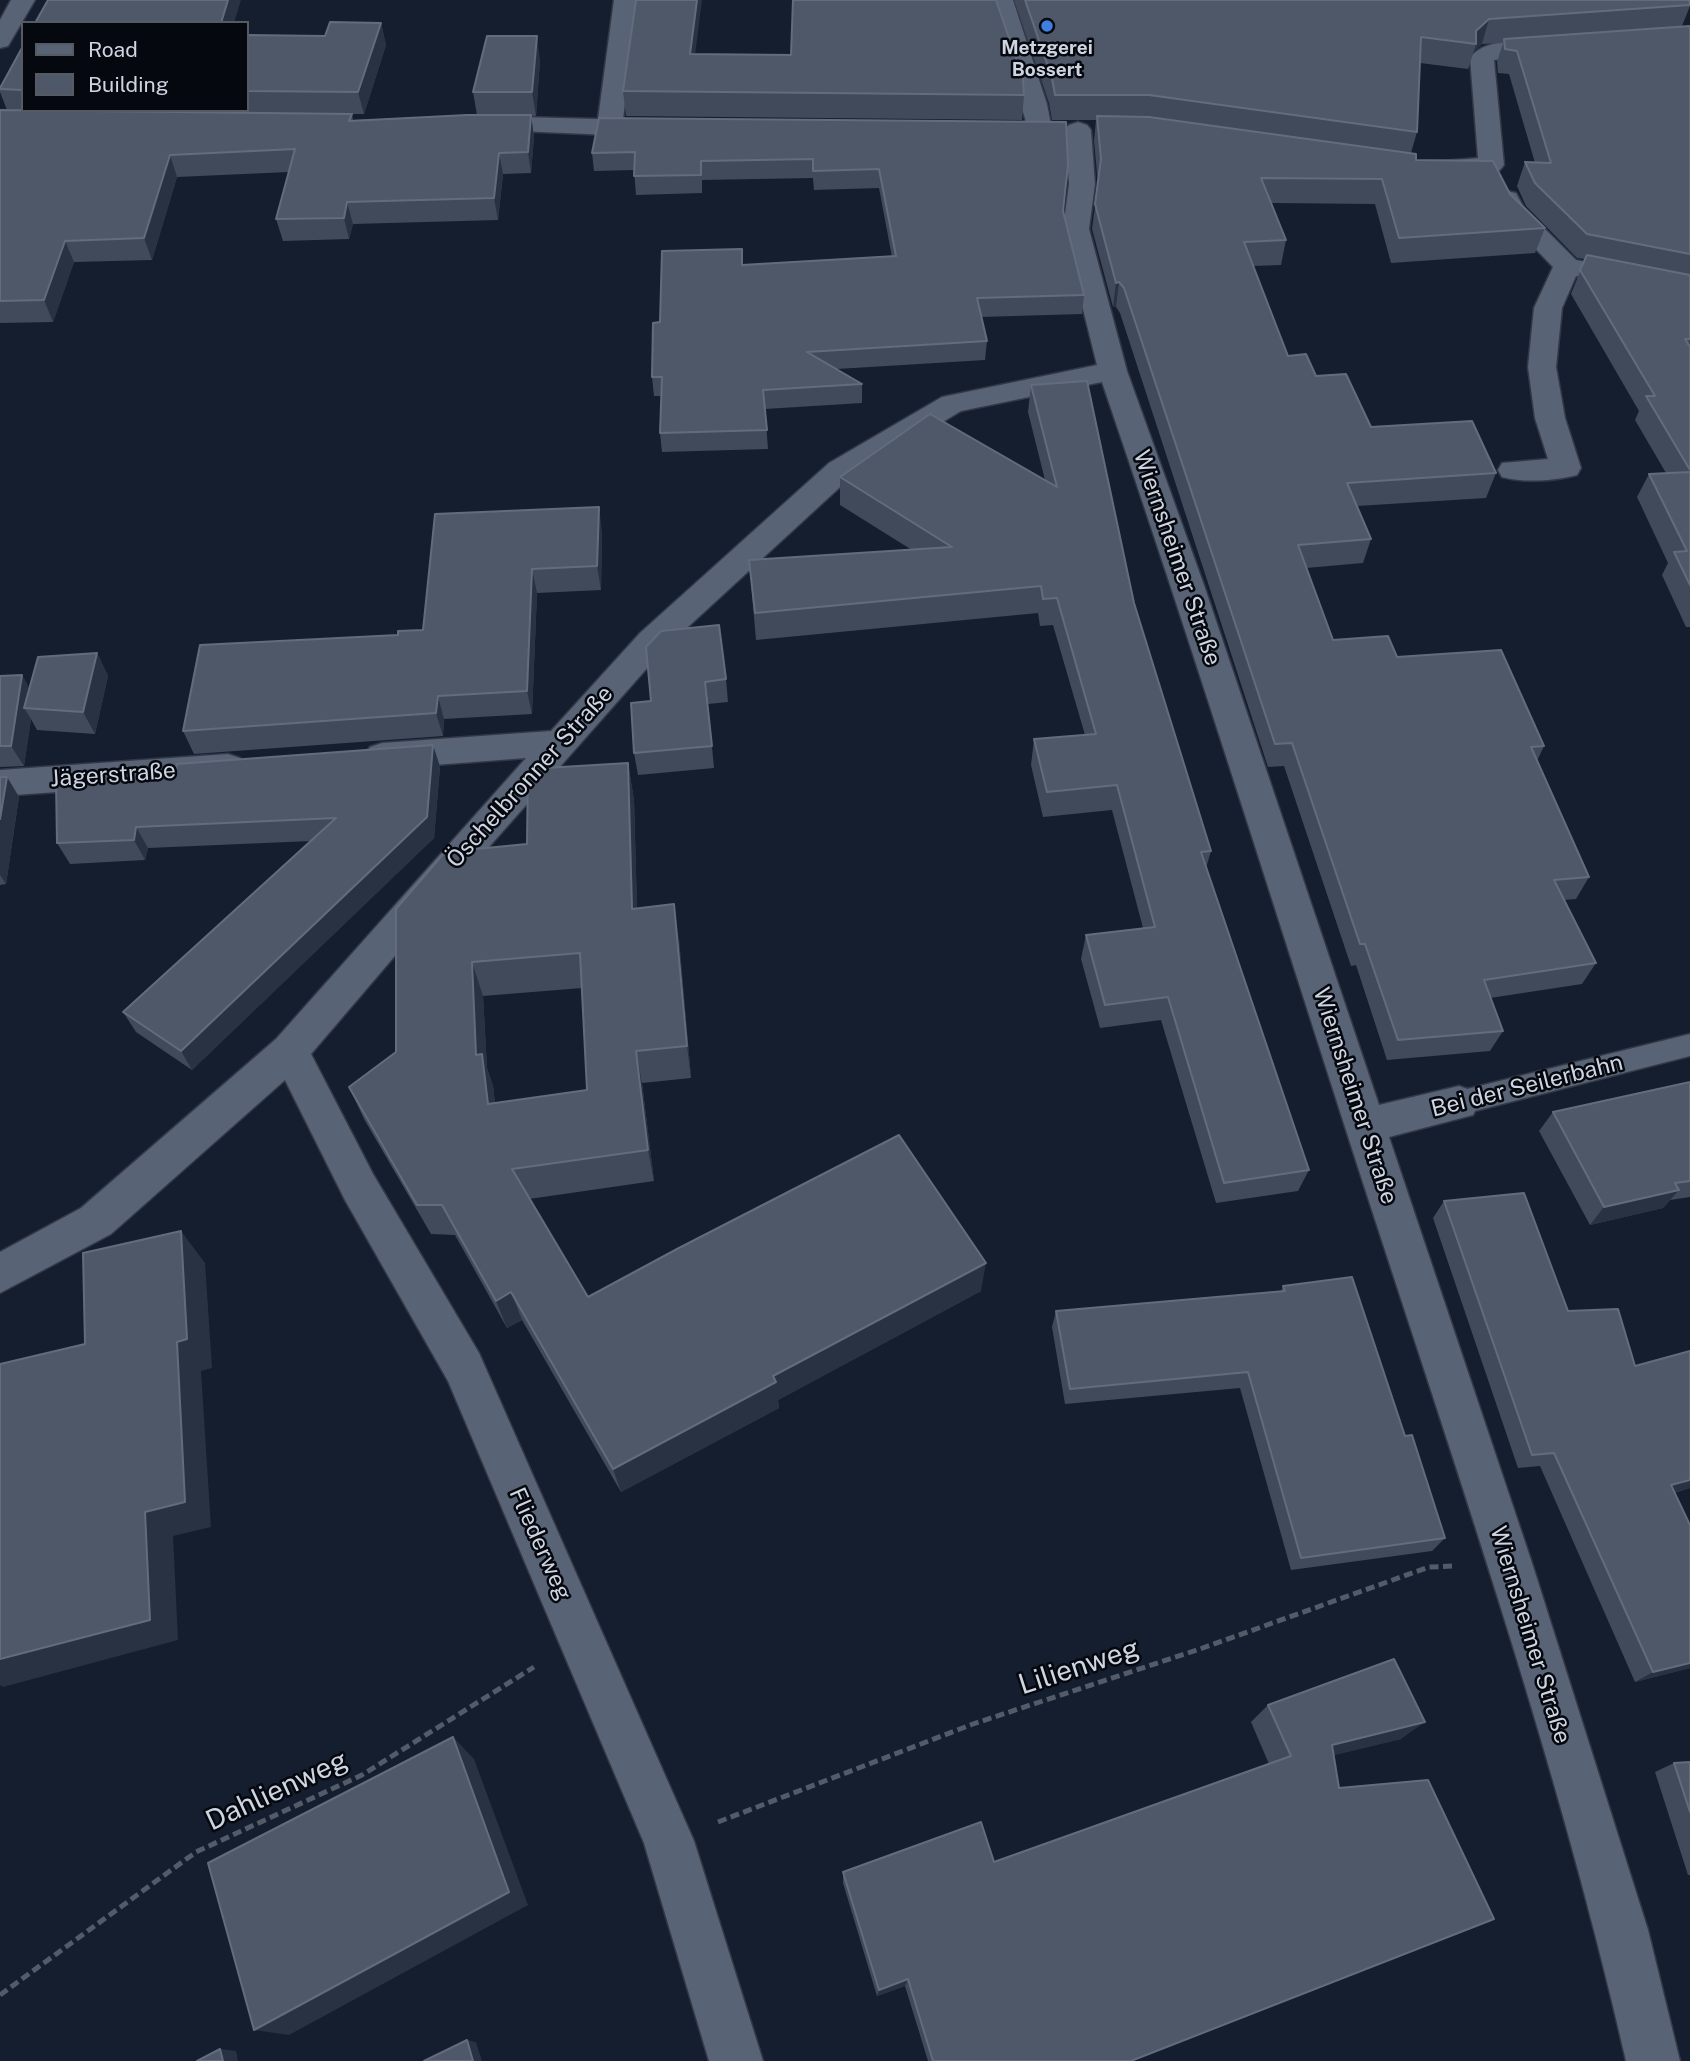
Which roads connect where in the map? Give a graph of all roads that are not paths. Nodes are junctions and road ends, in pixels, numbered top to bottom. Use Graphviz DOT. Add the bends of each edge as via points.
graph roads {
  1 [pos="23,0"];
  2 [pos="626,0"];
  3 [pos="1001,0"];
  4 [pos="0,41"];
  5 [pos="1575,47"];
  6 [pos="459,124"];
  7 [pos="610,127"];
  8 [pos="677,128"];
  9 [pos="1012,130"];
  10 [pos="1039,130"];
  11 [pos="1491,165"];
  12 [pos="1412,168"];
  13 [pos="1567,266"];
  14 [pos="1690,290"];
  15 [pos="1113,371"];
  16 [pos="1513,470"];
  17 [pos="561,743"];
  18 [pos="345,759"];
  19 [pos="262,765"];
  20 [pos="0,783"];
  21 [pos="1690,1045"];
  22 [pos="290,1051"];
  23 [pos="1459,1103"];
  24 [pos="1364,1126"];
  25 [pos="0,1274"];
  26 [pos="736,2061"];
  27 [pos="1653,2061"];
  1 -- 4 [label="street"];
  2 -- 7 [label="street"];
  3 -- 10 [label="street"];
  5 -- 11 [label="street" via="1508,49 1482,58"];
  6 -- 7 [label="street"];
  7 -- 8 [label="street"];
  9 -- 10 [label="street"];
  10 -- 15 [label="street, Wiernsheimer Straße" via="1091,131 1076,229"];
  11 -- 12 [label="street"];
  11 -- 13 [label="street" via="1512,211"];
  13 -- 14 [label="street"];
  13 -- 16 [label="street" via="1548,309 1542,366 1550,418 1566,468"];
  15 -- 17 [label="street, Öschelbronner Straße" via="952,404 841,470 652,641"];
  15 -- 24 [label="street, Wiernsheimer Straße" via="1189,588"];
  17 -- 18 [label="street"];
  17 -- 22 [label="street, Öschelbronner Straße"];
  19 -- 20 [label="street, Jägerstraße"];
  21 -- 23 [label="lane, Bei der Seilerbahn"];
  22 -- 25 [label="street, Öschelbronner Straße" via="96,1220"];
  22 -- 26 [label="street, Fliederweg" via="359,1187 464,1368 669,1841"];
  23 -- 24 [label="street, Bei der Seilerbahn"];
  24 -- 27 [label="street, Wiernsheimer Straße" via="1509,1563 1622,1930"];
}
